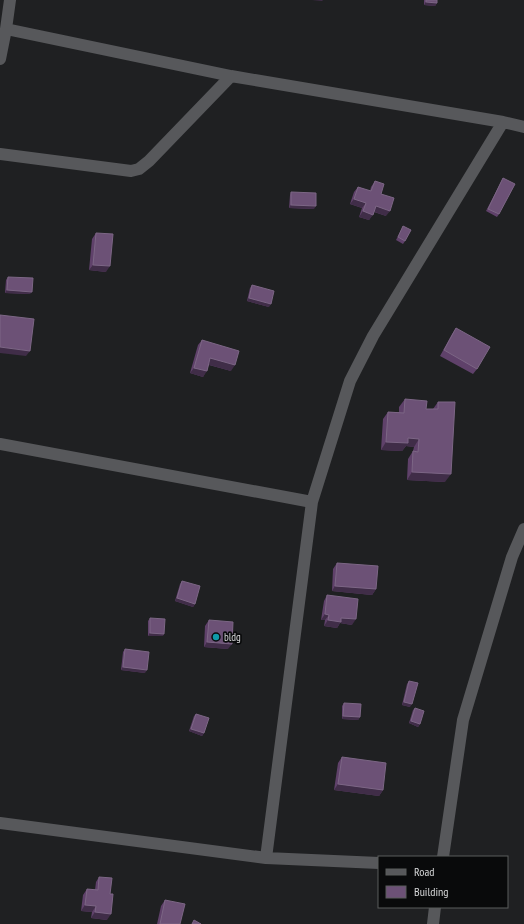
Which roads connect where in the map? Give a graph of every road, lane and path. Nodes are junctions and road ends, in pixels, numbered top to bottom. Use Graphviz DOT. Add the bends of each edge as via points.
graph roads {
  1 [pos="10,0"];
  2 [pos="6,29"];
  3 [pos="0,59"];
  4 [pos="231,76"];
  5 [pos="503,122"];
  6 [pos="524,127"];
  7 [pos="0,154"];
  8 [pos="0,444"];
  9 [pos="312,502"];
  10 [pos="524,529"];
  11 [pos="0,823"];
  12 [pos="443,856"];
  13 [pos="266,858"];
  14 [pos="378,863"];
  15 [pos="435,908"];
  16 [pos="433,924"];
  1 -- 2 [label="street"];
  2 -- 3 [label="street"];
  2 -- 4 [label="street"];
  4 -- 5 [label="street"];
  4 -- 7 [label="street" via="149,161 131,171"];
  5 -- 6 [label="street"];
  5 -- 9 [label="street" via="373,336 353,374"];
  8 -- 9 [label="street"];
  9 -- 13 [label="street"];
  10 -- 12 [label="street" via="512,557 463,720"];
  11 -- 13 [label="street"];
  13 -- 14 [label="street"];
  15 -- 16 [label="street"];
}
